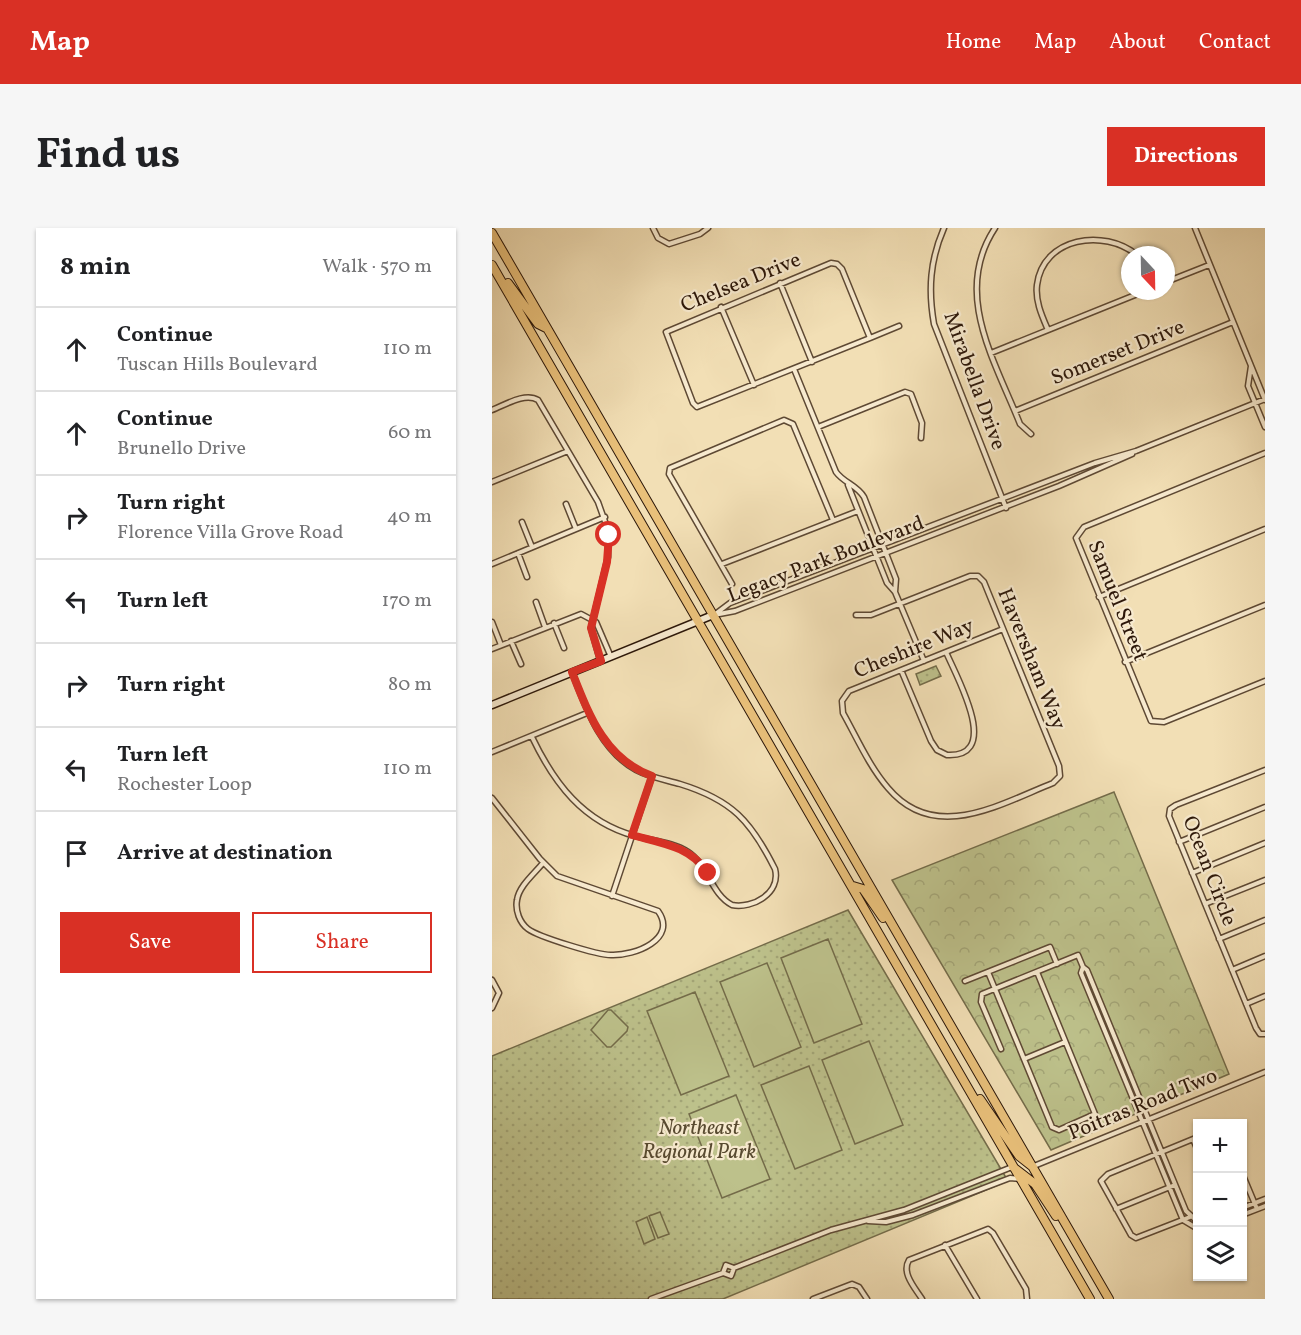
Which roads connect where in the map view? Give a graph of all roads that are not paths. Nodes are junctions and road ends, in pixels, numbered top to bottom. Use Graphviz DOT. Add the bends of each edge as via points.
graph roads {
  1 [pos="653,228"];
  2 [pos="708,228"];
  3 [pos="944,228"];
  4 [pos="995,228"];
  5 [pos="1195,228"];
  6 [pos="492,233"];
  7 [pos="1124,246"];
  8 [pos="492,256"];
  9 [pos="1209,264"];
  10 [pos="492,265"];
  11 [pos="1175,278"];
  12 [pos="780,283"];
  13 [pos="1123,300"];
  14 [pos="721,307"];
  15 [pos="1233,322"];
  16 [pos="899,326"];
  17 [pos="547,328"];
  18 [pos="1048,330"];
  19 [pos="870,338"];
  20 [pos="991,353"];
  21 [pos="812,362"];
  22 [pos="1251,365"];
  23 [pos="794,369"];
  24 [pos="754,385"];
  25 [pos="1264,400"];
  26 [pos="1254,404"];
  27 [pos="1265,408"];
  28 [pos="492,410"];
  29 [pos="1015,411"];
  30 [pos="818,427"];
  31 [pos="1265,427"];
  32 [pos="1031,434"];
  33 [pos="921,438"];
  34 [pos="568,451"];
  35 [pos="1136,451"];
  36 [pos="1265,453"];
  37 [pos="492,482"];
  38 [pos="848,484"];
  39 [pos="1002,499"];
  40 [pos="566,504"];
  41 [pos="1006,508"];
  42 [pos="858,511"];
  43 [pos="605,517"];
  44 [pos="833,520"];
  45 [pos="522,522"];
  46 [pos="576,529"];
  47 [pos="1265,529"];
  48 [pos="882,545"];
  49 [pos="532,547"];
  50 [pos="873,549"];
  51 [pos="518,553"];
  52 [pos="886,554"];
  53 [pos="876,558"];
  54 [pos="492,564"];
  55 [pos="722,565"];
  56 [pos="527,578"];
  57 [pos="732,584"];
  58 [pos="895,592"];
  59 [pos="1099,597"];
  60 [pos="536,602"];
  61 [pos="900,604"];
  62 [pos="1265,605"];
  63 [pos="713,615"];
  64 [pos="856,615"];
  65 [pos="593,619"];
  66 [pos="699,621"];
  67 [pos="492,622"];
  68 [pos="554,624"];
  69 [pos="545,627"];
  70 [pos="1003,629"];
  71 [pos="511,641"];
  72 [pos="501,645"];
  73 [pos="564,648"];
  74 [pos="492,649"];
  75 [pos="946,652"];
  76 [pos="611,657"];
  77 [pos="601,661"];
  78 [pos="924,661"];
  79 [pos="1125,662"];
  80 [pos="520,664"];
  81 [pos="902,670"];
  82 [pos="572,672"];
  83 [pos="1265,681"];
  84 [pos="492,705"];
  85 [pos="587,713"];
  86 [pos="532,737"];
  87 [pos="492,752"];
  88 [pos="1265,770"];
  89 [pos="652,776"];
  90 [pos="1060,776"];
  91 [pos="492,798"];
  92 [pos="1265,807"];
  93 [pos="632,835"];
  94 [pos="1179,842"];
  95 [pos="1265,843"];
  96 [pos="543,863"];
  97 [pos="1192,873"];
  98 [pos="1265,880"];
  99 [pos="853,886"];
  100 [pos="612,896"];
  101 [pos="1205,904"];
  102 [pos="1265,920"];
  103 [pos="1219,939"];
  104 [pos="1265,956"];
  105 [pos="1057,964"];
  106 [pos="916,966"];
  107 [pos="1083,967"];
  108 [pos="1232,970"];
  109 [pos="987,972"];
  110 [pos="1037,972"];
  111 [pos="492,980"];
  112 [pos="965,981"];
  113 [pos="995,989"];
  114 [pos="1265,996"];
  115 [pos="1246,1004"];
  116 [pos="1102,1005"];
  117 [pos="492,1008"];
  118 [pos="1095,1008"];
  119 [pos="1265,1034"];
  120 [pos="1065,1042"];
  121 [pos="1001,1049"];
  122 [pos="1024,1059"];
  123 [pos="956,1067"];
  124 [pos="1265,1072"];
  125 [pos="1148,1120"];
  126 [pos="1142,1122"];
  127 [pos="1193,1139"];
  128 [pos="1161,1152"];
  129 [pos="1155,1154"];
  130 [pos="1013,1167"];
  131 [pos="1033,1167"];
  132 [pos="1020,1179"];
  133 [pos="1175,1185"];
  134 [pos="1247,1185"];
  135 [pos="1169,1187"];
  136 [pos="1265,1199"];
  137 [pos="1255,1203"];
  138 [pos="1247,1206"];
  139 [pos="1265,1206"];
  140 [pos="1116,1209"];
  141 [pos="1257,1209"];
  142 [pos="1247,1213"];
  143 [pos="1190,1217"];
  144 [pos="1193,1219"];
  145 [pos="1183,1220"];
  146 [pos="867,1221"];
  147 [pos="1194,1227"];
  148 [pos="945,1245"];
  149 [pos="1090,1266"];
  150 [pos="734,1268"];
  151 [pos="723,1273"];
  152 [pos="1027,1298"];
  153 [pos="651,1299"];
  154 [pos="813,1299"];
  155 [pos="867,1299"];
  156 [pos="922,1299"];
  157 [pos="977,1299"];
  158 [pos="1090,1299"];
  159 [pos="1109,1299"];
  1 -- 2 [label="street" via="658,238 669,244"];
  3 -- 39 [label="street, Mirabella Drive" via="931,272 934,324"];
  4 -- 20 [label="street" via="980,258 975,289 979,322"];
  5 -- 9 [label="street"];
  6 -- 17 [label="highway"];
  7 -- 18 [label="street" via="1095,236 1066,245 1048,258 1037,293"];
  8 -- 17 [label="highway" via="538,324"];
  9 -- 11 [label="street"];
  9 -- 15 [label="street"];
  10 -- 66 [label="highway"];
  12 -- 14 [label="street, Chelsea Drive"];
  12 -- 19 [label="street, Chelsea Drive" via="837,264"];
  12 -- 21 [label="street"];
  13 -- 18 [label="street"];
  14 -- 24 [label="street"];
  14 -- 24 [label="street, Chelsea Drive" via="666,332 693,403 704,406"];
  15 -- 22 [label="street"];
  15 -- 29 [label="street, Somerset Drive"];
  16 -- 19 [label="street, Chelsea Drive"];
  17 -- 63 [label="highway"];
  18 -- 20 [label="street"];
  19 -- 21 [label="street, Chelsea Drive"];
  20 -- 29 [label="street"];
  21 -- 23 [label="street, Chelsea Drive"];
  22 -- 25 [label="street"];
  22 -- 26 [label="street" via="1248,386"];
  23 -- 24 [label="street, Chelsea Drive"];
  23 -- 30 [label="street"];
  25 -- 26 [label="street, Legacy Park Boulevard"];
  25 -- 27 [label="street"];
  26 -- 31 [label="street"];
  26 -- 35 [label="street, Legacy Park Boulevard"];
  28 -- 34 [label="street" via="534,397"];
  29 -- 32 [label="street" via="1020,424"];
  30 -- 33 [label="street" via="908,392 921,418"];
  30 -- 38 [label="street" via="836,472"];
  34 -- 37 [label="street"];
  34 -- 43 [label="street"];
  35 -- 39 [label="street, Legacy Park Boulevard"];
  35 -- 41 [label="street, Legacy Park Boulevard"];
  36 -- 59 [label="street, Samuel Street" via="1081,529 1076,541"];
  38 -- 42 [label="street"];
  38 -- 48 [label="street" via="862,494"];
  39 -- 41 [label="street, Mirabella Drive"];
  39 -- 48 [label="street, Legacy Park Boulevard"];
  40 -- 46 [label="street"];
  41 -- 52 [label="street, Legacy Park Boulevard"];
  42 -- 44 [label="street"];
  42 -- 50 [label="street"];
  43 -- 46 [label="street"];
  43 -- 65 [label="street" via="609,552"];
  44 -- 55 [label="street"];
  44 -- 55 [label="street" via="793,424 784,420 670,468 669,474"];
  45 -- 49 [label="street"];
  46 -- 49 [label="street"];
  47 -- 59 [label="street"];
  48 -- 50 [label="street, Legacy Park Boulevard"];
  48 -- 52 [label="street"];
  49 -- 51 [label="street"];
  50 -- 53 [label="street"];
  50 -- 63 [label="street, Legacy Park Boulevard" via="730,603"];
  51 -- 54 [label="street"];
  51 -- 56 [label="street"];
  52 -- 53 [label="street, Legacy Park Boulevard"];
  52 -- 58 [label="street" via="896,579"];
  53 -- 58 [label="street" via="886,583"];
  53 -- 63 [label="street, Legacy Park Boulevard" via="735,611"];
  55 -- 57 [label="street"];
  58 -- 61 [label="street"];
  59 -- 79 [label="street, Samuel Street"];
  60 -- 69 [label="street"];
  61 -- 64 [label="street, Haversham Way" via="871,615"];
  61 -- 70 [label="street, Haversham Way" via="978,576"];
  61 -- 78 [label="street"];
  62 -- 79 [label="street"];
  63 -- 66 [label="street"];
  63 -- 106 [label="highway"];
  65 -- 68 [label="street" via="577,614"];
  65 -- 76 [label="street"];
  65 -- 77 [label="street" via="592,637"];
  66 -- 76 [label="street"];
  66 -- 99 [label="highway"];
  67 -- 72 [label="street"];
  68 -- 69 [label="street"];
  68 -- 73 [label="street"];
  69 -- 71 [label="street"];
  70 -- 75 [label="street, Cheshire Way"];
  70 -- 90 [label="street, Haversham Way"];
  71 -- 72 [label="street"];
  71 -- 80 [label="street"];
  72 -- 74 [label="street"];
  75 -- 78 [label="street, Cheshire Way"];
  75 -- 81 [label="street" via="976,729 972,746 964,752 947,755 934,746"];
  76 -- 77 [label="street"];
  77 -- 82 [label="street"];
  78 -- 81 [label="street, Cheshire Way"];
  79 -- 83 [label="street, Samuel Street" via="1148,718 1155,723"];
  81 -- 90 [label="street, Cheshire Way" via="849,692 841,705 879,776 903,802 933,815 966,816 1053,783"];
  82 -- 84 [label="street"];
  82 -- 85 [label="street"];
  85 -- 86 [label="street"];
  85 -- 89 [label="street" via="617,755 636,770"];
  86 -- 87 [label="street"];
  86 -- 93 [label="street" via="547,767 570,798 598,819"];
  88 -- 94 [label="street, Ocean Circle" via="1170,809"];
  89 -- 93 [label="street"];
  89 -- 93 [label="street" via="723,801 742,817 775,870 776,884 768,895 737,906 723,898 690,853"];
  91 -- 96 [label="street"];
  92 -- 94 [label="street"];
  93 -- 100 [label="street"];
  94 -- 97 [label="street, Ocean Circle"];
  95 -- 97 [label="street"];
  96 -- 100 [label="street" via="563,879"];
  96 -- 100 [label="street" via="517,899 521,921 535,933 614,956 658,940 664,931 664,920 658,911"];
  97 -- 101 [label="street, Ocean Circle"];
  98 -- 101 [label="street"];
  99 -- 106 [label="highway" via="865,892"];
  99 -- 123 [label="highway"];
  101 -- 103 [label="street, Ocean Circle"];
  102 -- 103 [label="street"];
  103 -- 108 [label="street, Ocean Circle"];
  104 -- 108 [label="street"];
  105 -- 107 [label="street" via="1078,955"];
  105 -- 109 [label="street" via="1050,947"];
  105 -- 110 [label="street"];
  106 -- 131 [label="highway"];
  107 -- 116 [label="street"];
  107 -- 118 [label="street" via="1081,973"];
  108 -- 115 [label="street, Ocean Circle"];
  109 -- 112 [label="street"];
  109 -- 113 [label="street"];
  110 -- 113 [label="street"];
  110 -- 120 [label="street"];
  111 -- 117 [label="street" via="499,993"];
  113 -- 121 [label="street" via="982,994 981,1002"];
  113 -- 122 [label="street"];
  114 -- 115 [label="street"];
  115 -- 119 [label="street, Ocean Circle" via="1256,1029"];
  116 -- 118 [label="street"];
  116 -- 125 [label="street"];
  118 -- 126 [label="street"];
  120 -- 122 [label="street"];
  120 -- 122 [label="street" via="1095,1114 1059,1130 1052,1127"];
  123 -- 130 [label="highway"];
  123 -- 131 [label="highway" via="967,1075 1019,1156"];
  124 -- 125 [label="street, Poitras Road Two"];
  125 -- 126 [label="street, Poitras Road Two"];
  125 -- 128 [label="street"];
  126 -- 129 [label="street"];
  126 -- 131 [label="street, Poitras Road Two"];
  127 -- 128 [label="street"];
  128 -- 129 [label="street"];
  128 -- 133 [label="street"];
  129 -- 135 [label="street"];
  129 -- 140 [label="street" via="1103,1177 1103,1187"];
  130 -- 132 [label="highway"];
  130 -- 146 [label="street"];
  130 -- 149 [label="highway" via="1035,1184"];
  131 -- 149 [label="highway"];
  132 -- 146 [label="street" via="1010,1178 906,1218"];
  132 -- 158 [label="highway"];
  133 -- 135 [label="street"];
  133 -- 143 [label="street"];
  134 -- 137 [label="street"];
  135 -- 140 [label="street"];
  135 -- 145 [label="street"];
  136 -- 137 [label="street"];
  137 -- 138 [label="street"];
  137 -- 141 [label="street"];
  139 -- 141 [label="street"];
  140 -- 145 [label="street" via="1136,1238"];
  141 -- 142 [label="street"];
  143 -- 144 [label="street"];
  143 -- 145 [label="street"];
  145 -- 147 [label="street"];
  146 -- 150 [label="street" via="831,1230"];
  148 -- 152 [label="street" via="988,1229 1015,1270"];
  148 -- 156 [label="street" via="911,1259 906,1267"];
  148 -- 157 [label="street"];
  149 -- 159 [label="highway"];
  150 -- 151 [label="street" via="730,1276"];
  150 -- 151 [label="street" via="726,1265"];
  151 -- 153 [label="street"];
  154 -- 155 [label="street" via="855,1284"];
}
